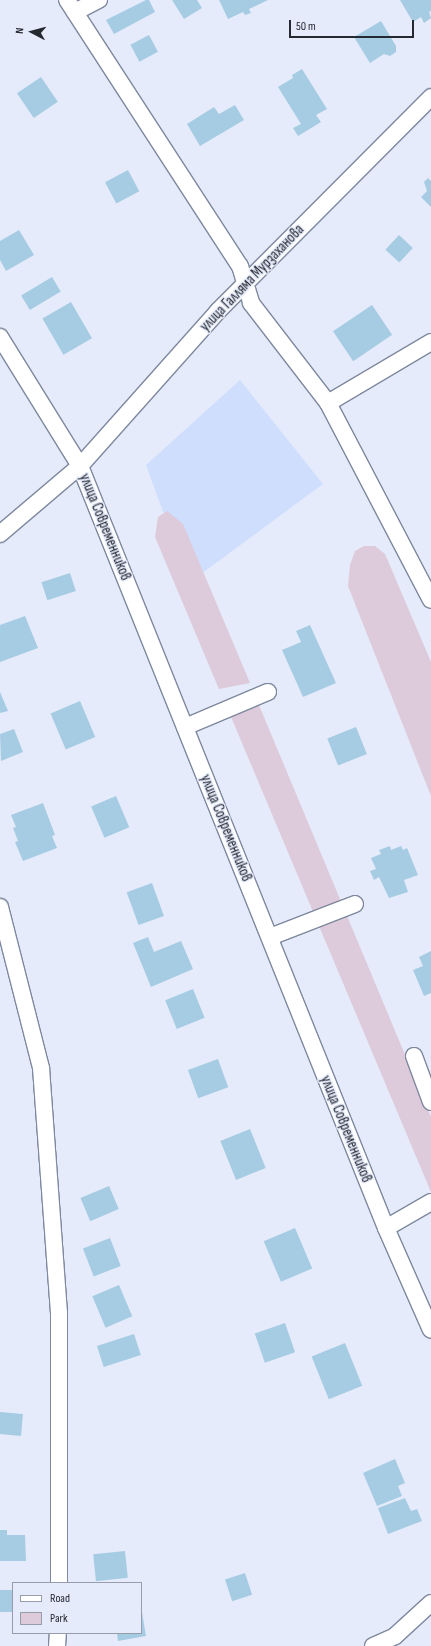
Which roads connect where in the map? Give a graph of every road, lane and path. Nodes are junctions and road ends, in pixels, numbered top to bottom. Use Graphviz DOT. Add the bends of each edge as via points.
graph roads {
  1 [pos="99,0"];
  2 [pos="71,6"];
  3 [pos="431,97"];
  4 [pos="244,285"];
  5 [pos="0,337"];
  6 [pos="431,342"];
  7 [pos="328,403"];
  8 [pos="80,466"];
  9 [pos="0,534"];
  10 [pos="431,600"];
  11 [pos="268,692"];
  12 [pos="185,726"];
  13 [pos="355,904"];
  14 [pos="0,907"];
  15 [pos="270,937"];
  16 [pos="414,1056"];
  17 [pos="431,1102"];
  18 [pos="431,1202"];
  19 [pos="386,1228"];
  20 [pos="431,1330"];
  21 [pos="59,1582"];
  22 [pos="431,1603"];
  23 [pos="58,1634"];
  24 [pos="57,1646"];
  25 [pos="374,1646"];
  1 -- 2 [label="street"];
  2 -- 4 [label="street" via="240,266"];
  3 -- 4 [label="street, улица Галляма Мурзаханова"];
  4 -- 7 [label="street" via="251,303"];
  4 -- 8 [label="street, улица Галляма Мурзаханова"];
  5 -- 8 [label="street, улица Современников"];
  6 -- 7 [label="street"];
  7 -- 10 [label="street"];
  8 -- 9 [label="street, улица Галляма Мурзаханова"];
  8 -- 12 [label="street, улица Современников"];
  11 -- 12 [label="street"];
  12 -- 15 [label="street, улица Современников"];
  13 -- 15 [label="street"];
  14 -- 21 [label="street" via="40,1068 59,1312"];
  15 -- 19 [label="street, улица Современников"];
  16 -- 17 [label="street"];
  18 -- 19 [label="street"];
  19 -- 20 [label="street, улица Современников"];
  22 -- 25 [label="street" via="395,1636"];
  23 -- 24 [label="street"];
}
